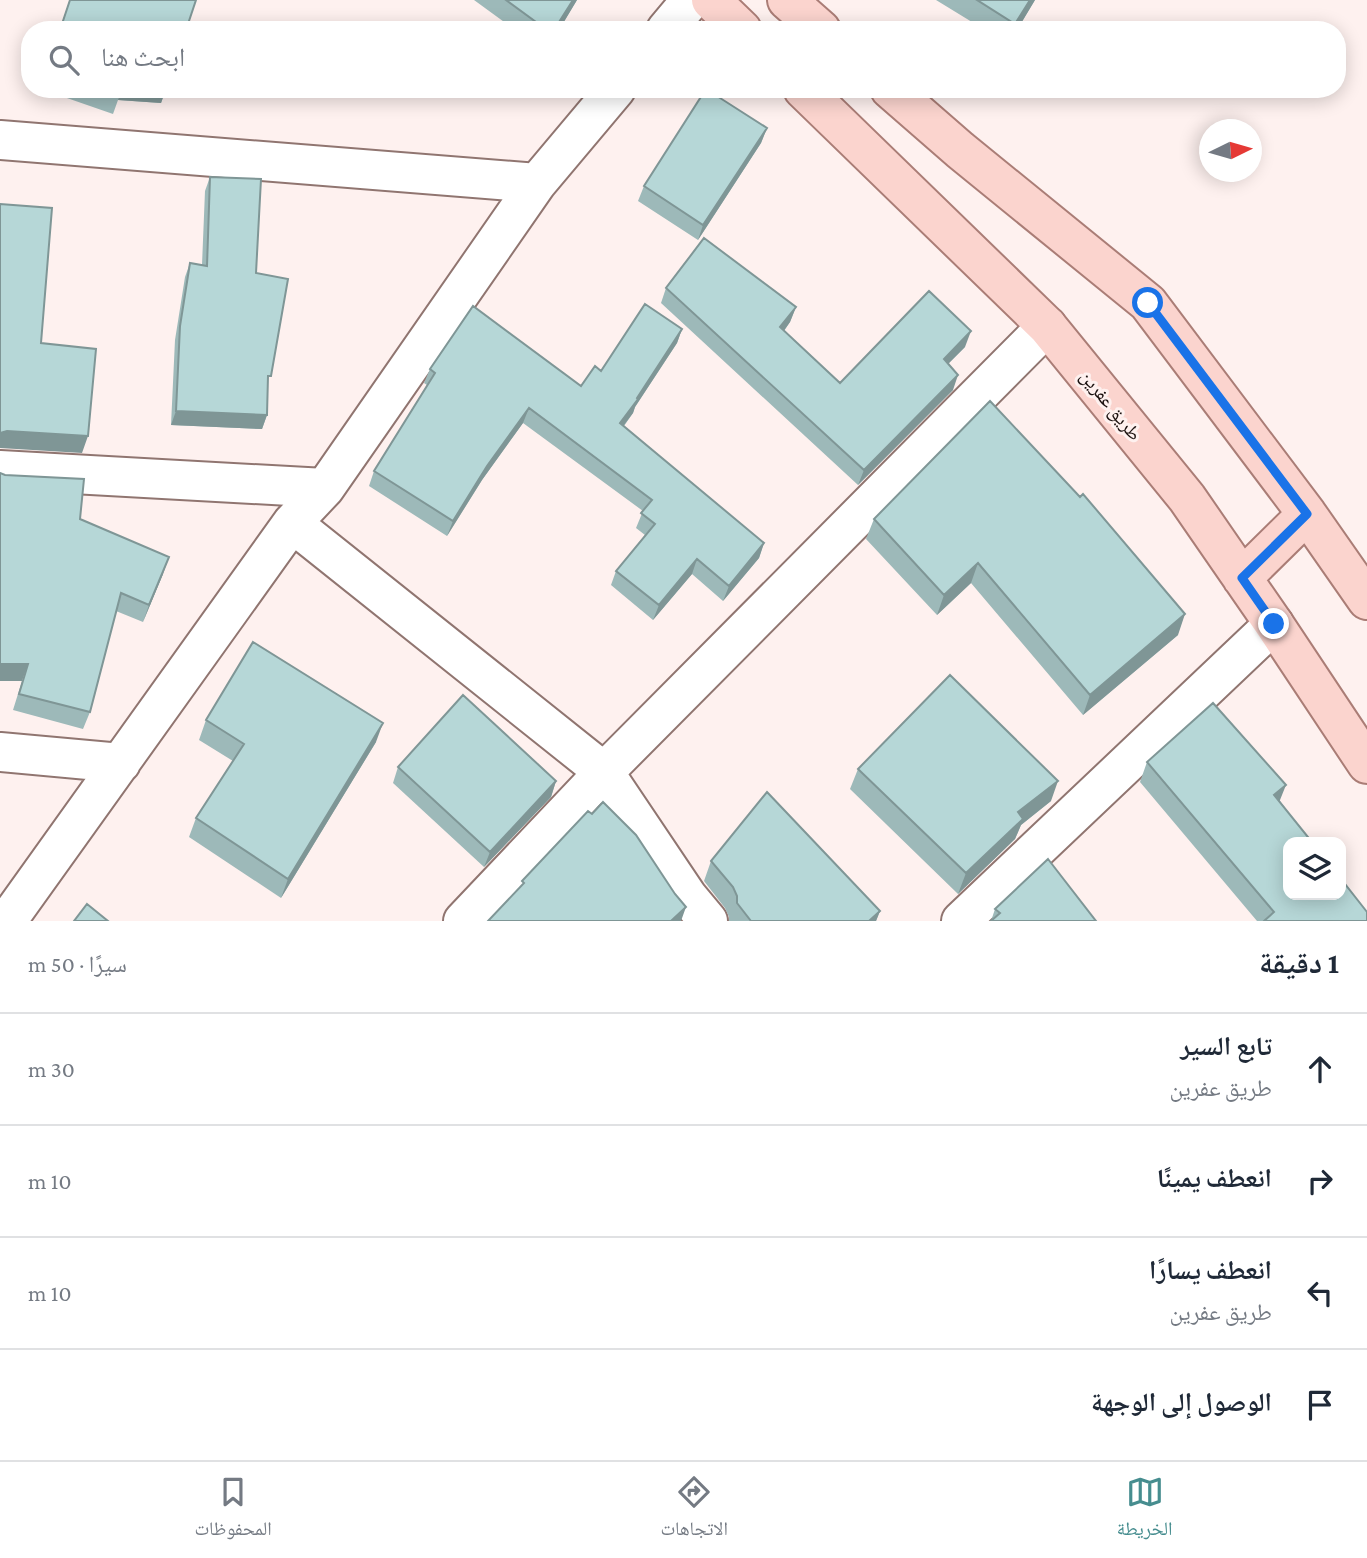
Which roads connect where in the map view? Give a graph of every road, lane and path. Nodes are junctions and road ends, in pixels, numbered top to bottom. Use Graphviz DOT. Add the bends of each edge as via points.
graph roads {
  1 [pos="691,0"];
  2 [pos="711,0"];
  3 [pos="787,0"];
  4 [pos="674,21"];
  5 [pos="733,21"];
  6 [pos="811,21"];
  7 [pos="608,98"];
  8 [pos="812,98"];
  9 [pos="900,98"];
  10 [pos="0,140"];
  11 [pos="537,183"];
  12 [pos="1047,326"];
  13 [pos="0,470"];
  14 [pos="325,488"];
  15 [pos="1307,514"];
  16 [pos="292,523"];
  17 [pos="1242,578"];
  18 [pos="1367,600"];
  19 [pos="1274,624"];
  20 [pos="0,752"];
  21 [pos="121,763"];
  22 [pos="1367,764"];
  23 [pos="604,772"];
  24 [pos="7,921"];
  25 [pos="463,921"];
  26 [pos="708,921"];
  27 [pos="961,921"];
  1 -- 4 [label="street"];
  2 -- 5 [label="main road"];
  3 -- 6 [label="main road"];
  7 -- 11 [label="street"];
  8 -- 12 [label="main road, طريق عفرين"];
  9 -- 15 [label="main road" via="1148,303"];
  10 -- 11 [label="street"];
  11 -- 14 [label="street"];
  12 -- 17 [label="main road, طريق عفرين" via="1187,498"];
  12 -- 23 [label="street"];
  13 -- 14 [label="street"];
  14 -- 16 [label="street"];
  15 -- 17 [label="main road"];
  15 -- 18 [label="main road"];
  16 -- 21 [label="street"];
  16 -- 23 [label="street"];
  17 -- 19 [label="main road, طريق عفرين"];
  19 -- 22 [label="main road, طريق عفرين"];
  19 -- 27 [label="street"];
  20 -- 21 [label="street"];
  21 -- 24 [label="street"];
  23 -- 25 [label="street"];
  23 -- 26 [label="street"];
}
